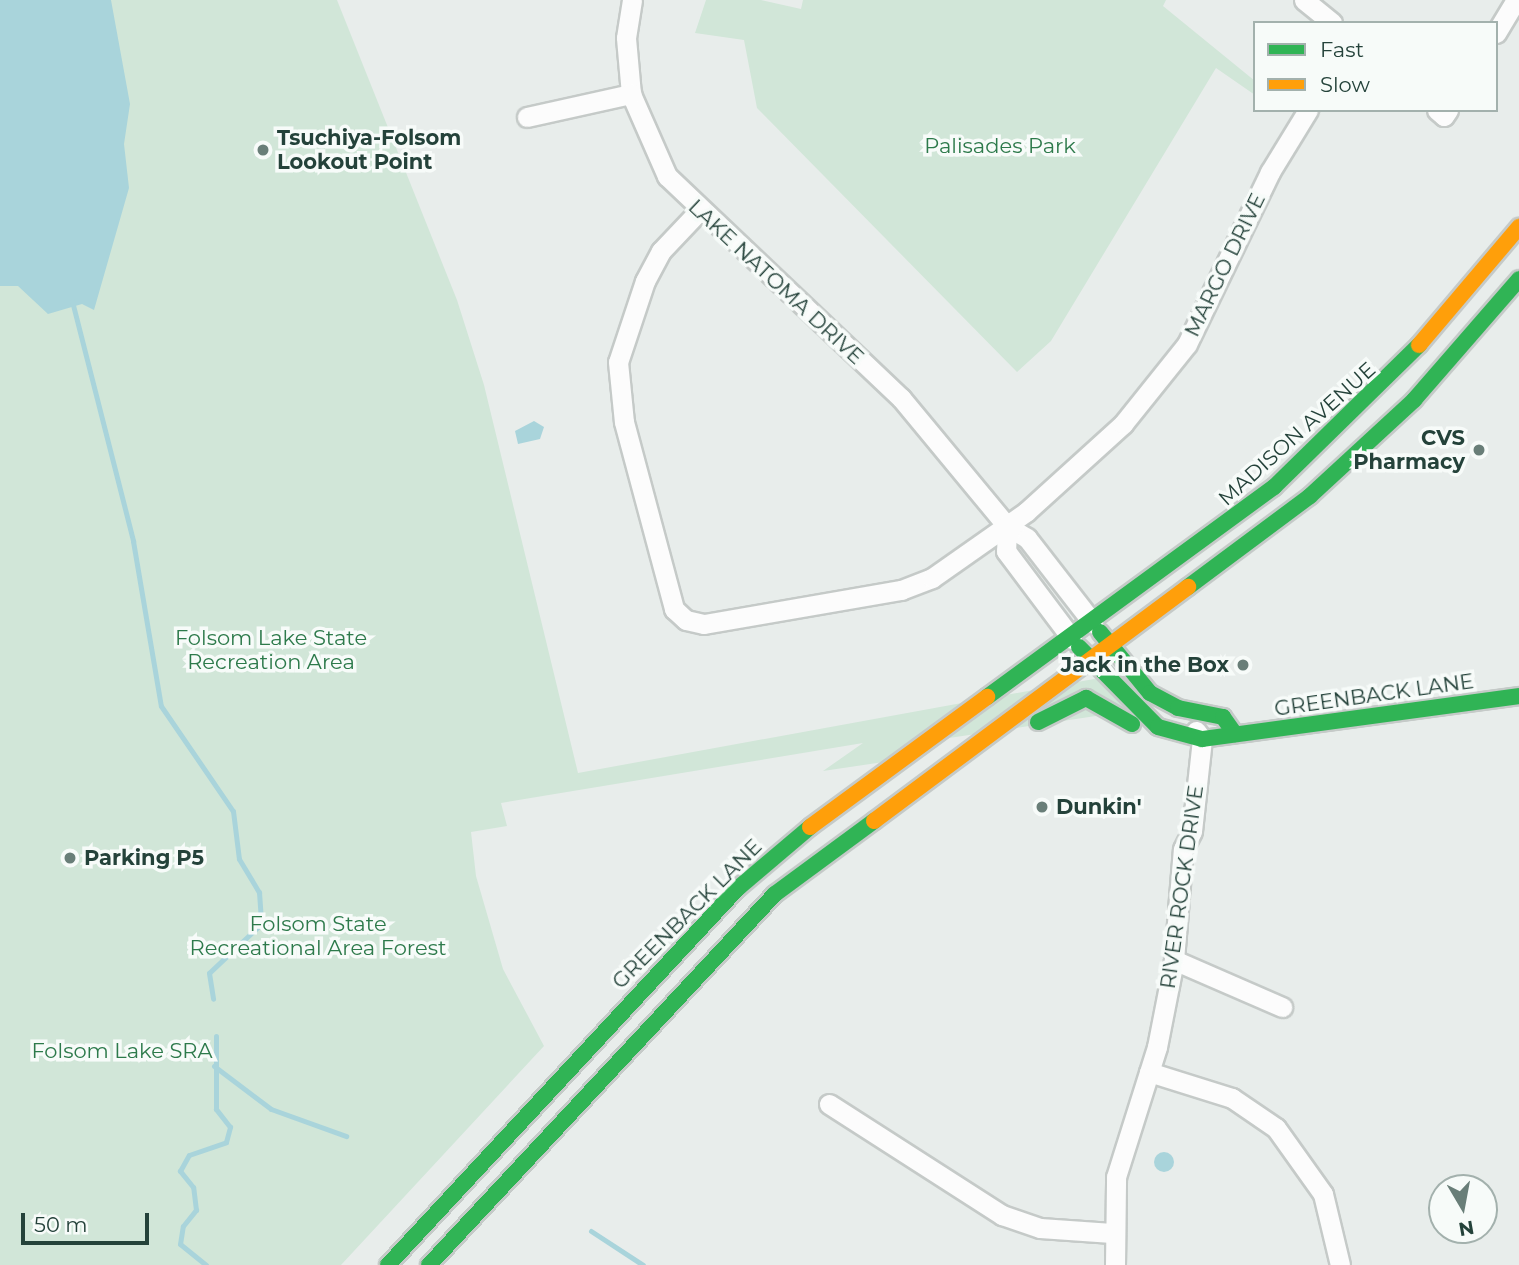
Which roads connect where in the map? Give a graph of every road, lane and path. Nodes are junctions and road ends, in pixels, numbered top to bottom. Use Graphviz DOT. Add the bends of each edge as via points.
graph roads {
  1 [pos="632,0"];
  2 [pos="1304,0"];
  3 [pos="1516,0"];
  4 [pos="1330,21"];
  5 [pos="1498,30"];
  6 [pos="631,94"];
  7 [pos="1307,112"];
  8 [pos="527,117"];
  9 [pos="698,212"];
  10 [pos="1519,227"];
  11 [pos="1519,279"];
  12 [pos="1007,526"];
  13 [pos="1093,623"];
  14 [pos="1072,639"];
  15 [pos="1111,647"];
  16 [pos="1091,661"];
  17 [pos="1519,696"];
  18 [pos="1178,708"];
  19 [pos="1235,734"];
  20 [pos="1180,735"];
  21 [pos="1202,739"];
  22 [pos="955,758"];
  23 [pos="1174,960"];
  24 [pos="1282,1007"];
  25 [pos="1149,1072"];
  26 [pos="830,1104"];
  27 [pos="1112,1233"];
  28 [pos="388,1265"];
  29 [pos="429,1265"];
  30 [pos="1115,1265"];
  31 [pos="1340,1265"];
  1 -- 6 [label="street, LAKE NATOMA DRIVE" via="626,38"];
  2 -- 4 [label="street"];
  3 -- 5 [label="street"];
  6 -- 8 [label="street"];
  6 -- 9 [label="street, LAKE NATOMA DRIVE" via="647,143"];
  7 -- 12 [label="street, MARGO DRIVE" via="1270,172 1208,306 1168,371 1092,454"];
  9 -- 12 [label="street, LAKE NATOMA DRIVE" via="901,398"];
  9 -- 12 [label="street, MARGO DRIVE" via="655,261 625,328 618,362 634,462 679,617 704,624 901,590 932,578"];
  10 -- 13 [label="main road, MADISON AVENUE" via="1395,373 1301,463"];
  11 -- 15 [label="main road" via="1414,400 1310,496"];
  12 -- 13 [label="street, LAKE NATOMA DRIVE" via="1027,538"];
  12 -- 14 [label="street" via="1006,551"];
  13 -- 14 [label="main road, MADISON AVENUE"];
  13 -- 15 [label="main road"];
  14 -- 16 [label="main road, GREENBACK LANE"];
  14 -- 28 [label="main road, GREENBACK LANE" via="803,832 737,889"];
  15 -- 16 [label="main road"];
  15 -- 18 [label="main road" via="1132,677"];
  16 -- 20 [label="main road, GREENBACK LANE" via="1139,712"];
  16 -- 22 [label="main road"];
  17 -- 19 [label="main road, GREENBACK LANE" via="1324,727"];
  18 -- 19 [label="main road" via="1223,717"];
  18 -- 21 [label="street"];
  19 -- 21 [label="main road, GREENBACK LANE"];
  20 -- 21 [label="main road, GREENBACK LANE"];
  20 -- 22 [label="main road" via="1139,729 1096,700 1077,699 1016,736"];
  21 -- 23 [label="street, RIVER ROCK DRIVE" via="1192,831 1183,849"];
  22 -- 29 [label="main road" via="775,894"];
  23 -- 24 [label="street"];
  23 -- 25 [label="street, RIVER ROCK DRIVE"];
  25 -- 27 [label="street, RIVER ROCK DRIVE" via="1123,1141"];
  25 -- 31 [label="street" via="1232,1098 1276,1128 1323,1194"];
  26 -- 27 [label="street" via="1002,1215 1040,1228"];
  27 -- 30 [label="street, RIVER ROCK DRIVE"];
}
